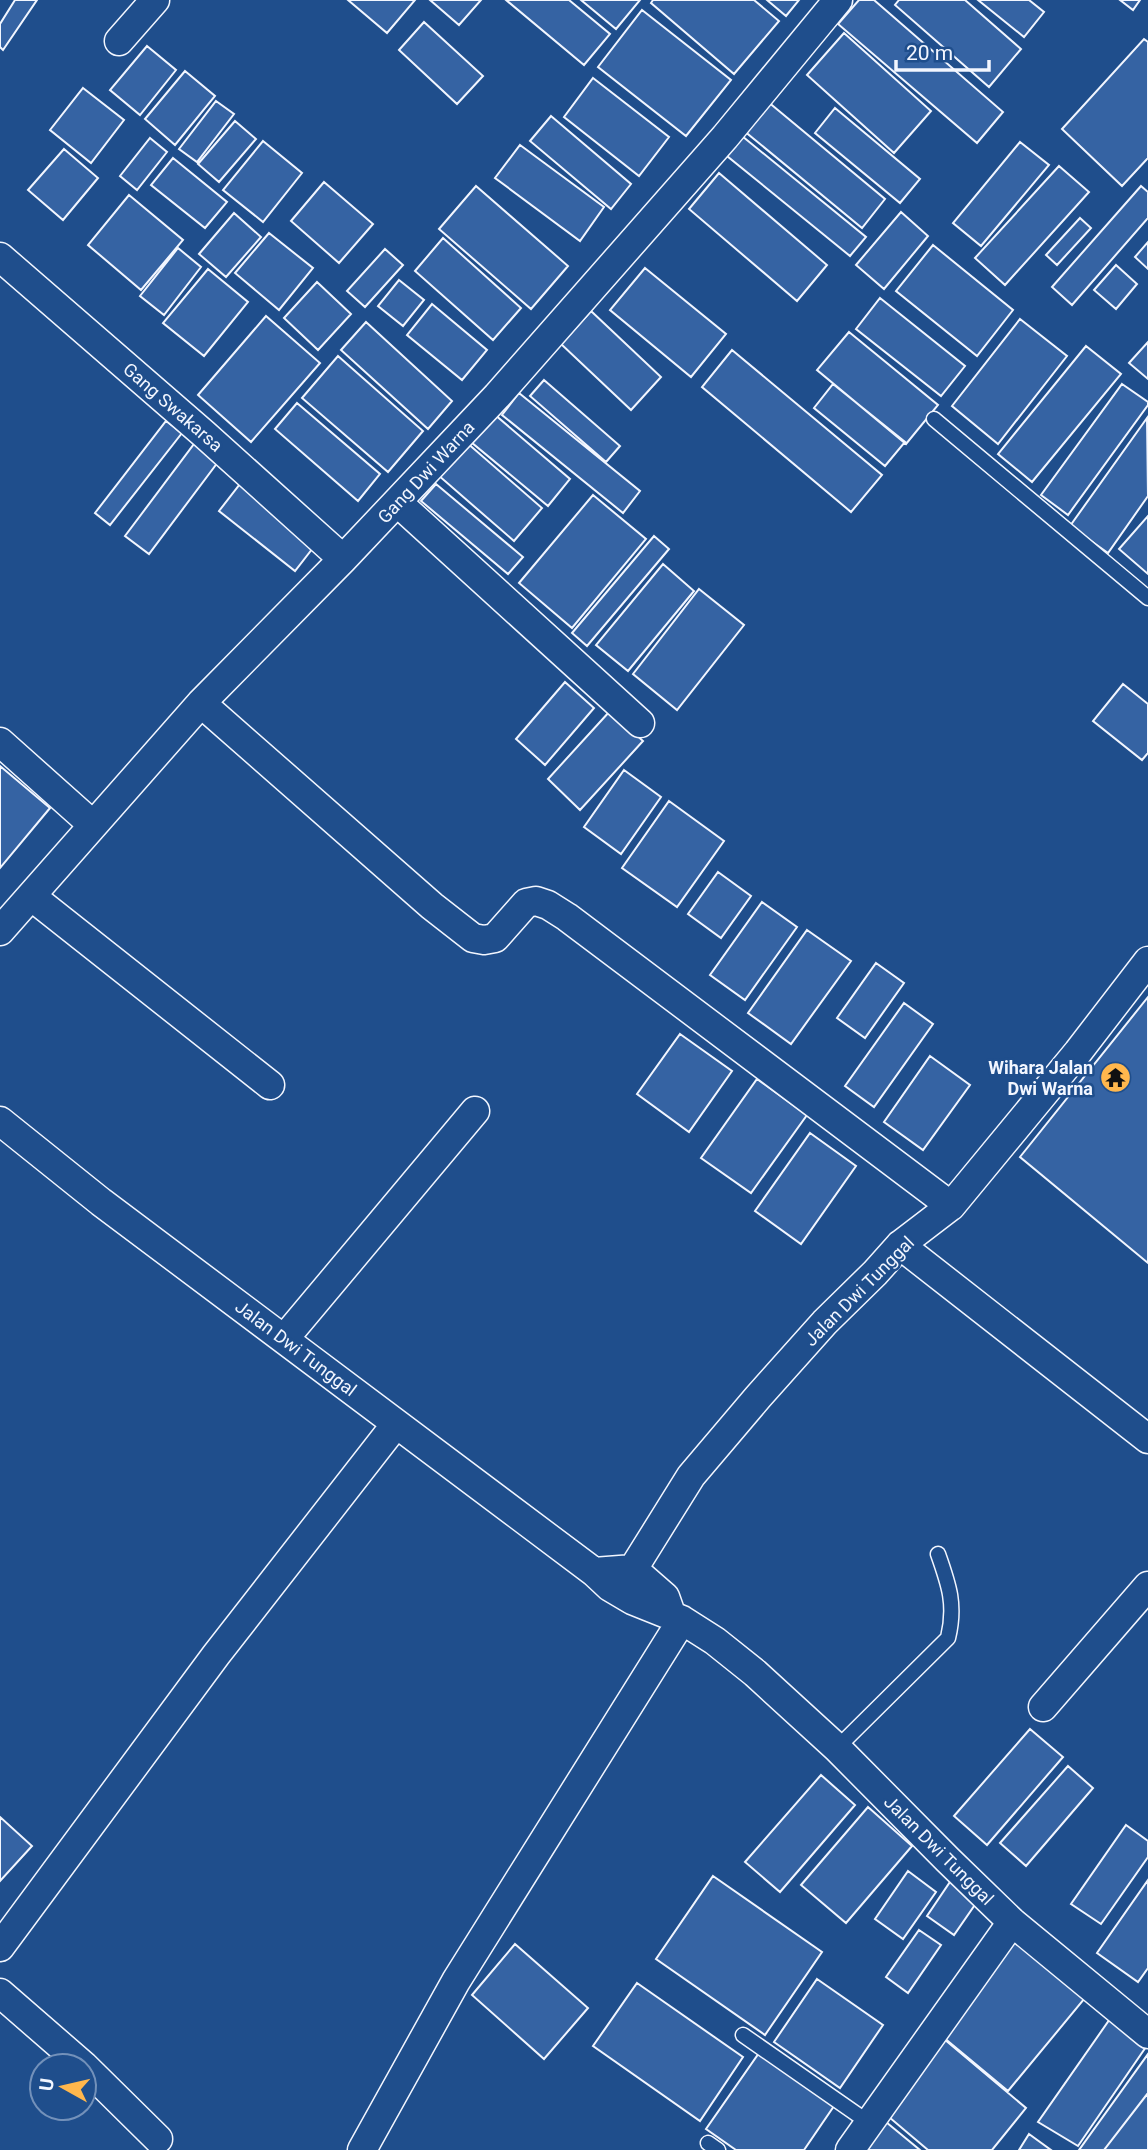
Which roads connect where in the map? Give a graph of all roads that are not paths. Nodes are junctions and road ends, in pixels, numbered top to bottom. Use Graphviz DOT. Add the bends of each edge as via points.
graph roads {
  1 [pos="155,0"];
  2 [pos="838,0"];
  3 [pos="119,41"];
  4 [pos="0,257"];
  5 [pos="934,419"];
  6 [pos="397,502"];
  7 [pos="343,559"];
  8 [pos="1148,598"];
  9 [pos="201,703"];
  10 [pos="640,723"];
  11 [pos="0,742"];
  12 [pos="93,825"];
  13 [pos="31,896"];
  14 [pos="0,931"];
  15 [pos="1148,961"];
  16 [pos="270,1085"];
  17 [pos="475,1111"];
  18 [pos="0,1121"];
  19 [pos="951,1206"];
  20 [pos="900,1245"];
  21 [pos="284,1339"];
  22 [pos="396,1424"];
  23 [pos="1148,1439"];
  24 [pos="938,1554"];
  25 [pos="633,1569"];
  26 [pos="594,1572"];
  27 [pos="1148,1586"];
  28 [pos="676,1617"];
  29 [pos="1043,1707"];
  30 [pos="836,1748"];
  31 [pos="1013,1922"];
  32 [pos="0,1947"];
  33 [pos="0,1993"];
  34 [pos="1144,2023"];
  35 [pos="743,2035"];
  36 [pos="68,2052"];
  37 [pos="98,2080"];
  38 [pos="868,2122"];
  39 [pos="159,2139"];
  40 [pos="362,2150"];
  41 [pos="850,2150"];
  1 -- 3 [label="street"];
  2 -- 6 [label="street, Gang Dwi Warna" via="689,178"];
  4 -- 7 [label="street, Gang Swakarsa"];
  5 -- 8 [label="lane"];
  6 -- 7 [label="street, Gang Dwi Warna"];
  6 -- 10 [label="street"];
  7 -- 9 [label="street, Gang Dwi Warna"];
  9 -- 12 [label="street, Gang Dwi Warna"];
  9 -- 19 [label="street" via="473,937 495,938 526,903 548,905"];
  11 -- 12 [label="street"];
  12 -- 13 [label="street, Gang Dwi Warna"];
  13 -- 14 [label="street, Gang Dwi Warna"];
  13 -- 16 [label="street"];
  15 -- 19 [label="street, Jalan Dwi Tunggal"];
  17 -- 21 [label="street"];
  18 -- 21 [label="street, Jalan Dwi Tunggal"];
  19 -- 20 [label="street, Jalan Dwi Tunggal"];
  20 -- 23 [label="street"];
  20 -- 25 [label="street, Jalan Dwi Tunggal" via="825,1322 691,1476"];
  21 -- 22 [label="street, Jalan Dwi Tunggal"];
  22 -- 26 [label="street, Jalan Dwi Tunggal"];
  22 -- 32 [label="street" via="216,1655"];
  24 -- 30 [label="lane" via="950,1588 953,1618 948,1638"];
  25 -- 26 [label="street"];
  25 -- 28 [label="street" via="664,1597"];
  26 -- 28 [label="street, Jalan Dwi Tunggal" via="632,1600"];
  27 -- 29 [label="street"];
  28 -- 30 [label="street, Jalan Dwi Tunggal" via="755,1673"];
  28 -- 40 [label="street" via="456,1982"];
  30 -- 31 [label="street, Jalan Dwi Tunggal"];
  31 -- 34 [label="street, Jalan Dwi Tunggal"];
  31 -- 38 [label="street"];
  33 -- 36 [label="street"];
  35 -- 38 [label="lane"];
  37 -- 39 [label="street"];
  38 -- 41 [label="street"];
}
